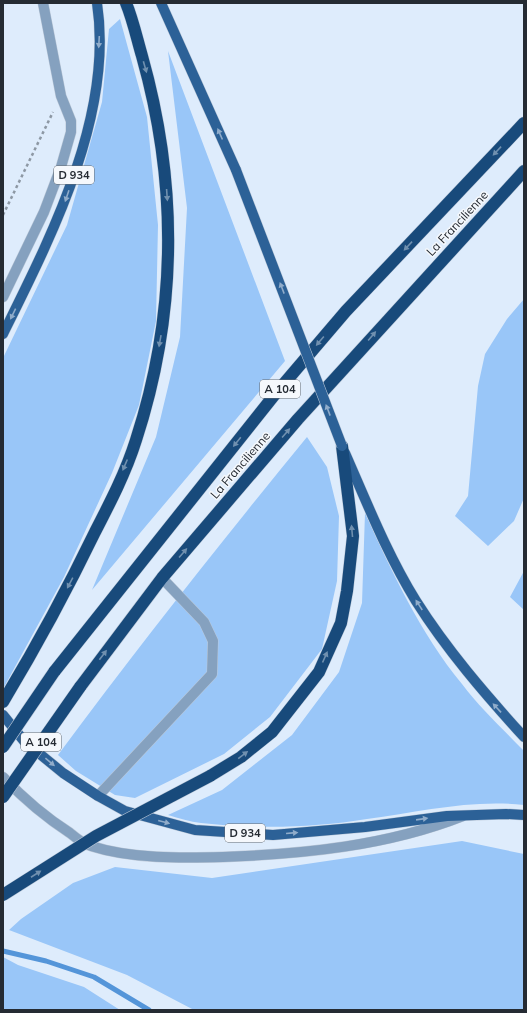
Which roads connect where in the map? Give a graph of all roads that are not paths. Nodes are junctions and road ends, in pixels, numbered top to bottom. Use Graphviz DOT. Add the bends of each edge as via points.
graph roads {
  1 [pos="43,3"];
  2 [pos="97,3"];
  3 [pos="126,3"];
  4 [pos="162,3"];
  5 [pos="524,123"];
  6 [pos="524,171"];
  7 [pos="3,297"];
  8 [pos="3,334"];
  9 [pos="342,446"];
  10 [pos="162,578"];
  11 [pos="3,702"];
  12 [pos="3,715"];
  13 [pos="524,736"];
  14 [pos="3,747"];
  15 [pos="3,777"];
  16 [pos="98,796"];
  17 [pos="3,797"];
  18 [pos="465,815"];
  19 [pos="524,815"];
  20 [pos="3,895"];
  1 -- 7 [label="lane" via="61,96 71,121 71,132 44,212"];
  2 -- 8 [label="main road, D 934, one-way" via="100,25 98,74 88,130 67,198 47,246"];
  3 -- 11 [label="highway, one-way" via="153,96 165,167 169,236 160,337 150,393 135,443 79,566"];
  9 -- 4 [label="main road, one-way, bridge" via="236,170"];
  5 -- 14 [label="highway, La Francilienne / A 104, one-way, bridge" via="346,311 276,393 54,672"];
  10 -- 6 [label="highway, La Francilienne / A 104, one-way" via="298,418"];
  13 -- 9 [label="main road, one-way" via="452,654 416,601 383,540"];
  20 -- 9 [label="highway, one-way, bridge" via="96,836 241,757 272,732 319,672 341,622 353,536"];
  10 -- 16 [label="lane" via="204,622 213,641 212,674"];
  17 -- 10 [label="highway, La Francilienne / A 104, one-way, bridge" via="80,687"];
  12 -- 16 [label="main road, D 934, one-way" via="24,741 63,773"];
  15 -- 18 [label="lane" via="26,801 52,822 89,846 114,852 180,858 317,851 382,840 436,827"];
  16 -- 18 [label="main road, D 934, one-way" via="125,811 195,830 273,835"];
  18 -- 19 [label="main road, D 934"];
}
